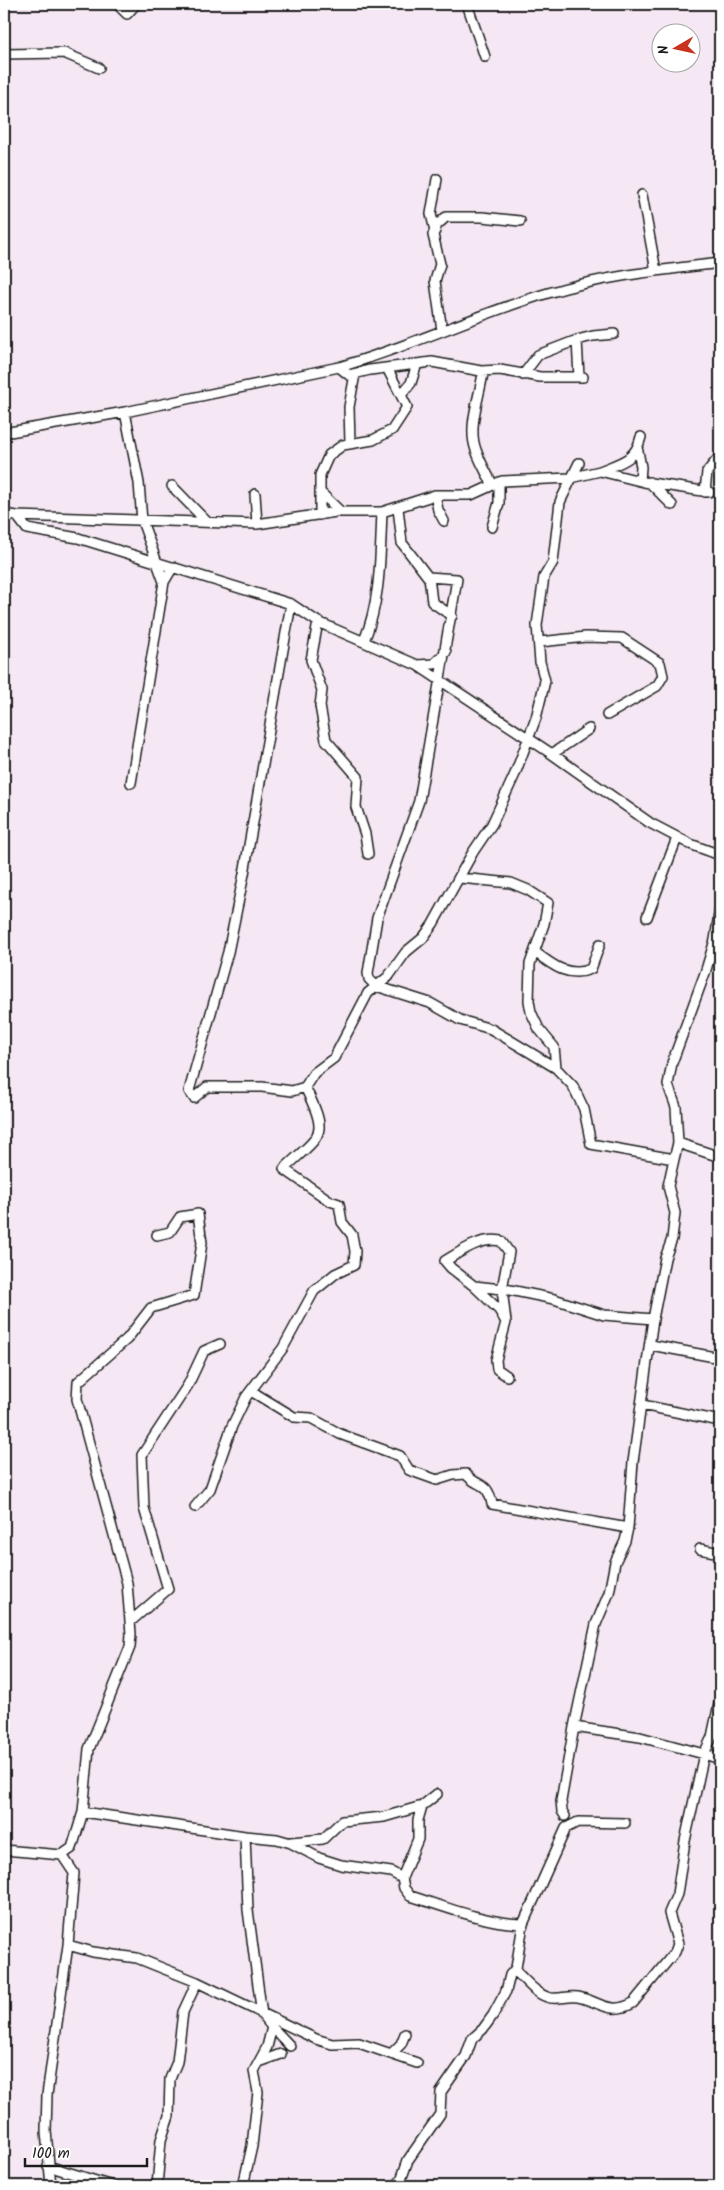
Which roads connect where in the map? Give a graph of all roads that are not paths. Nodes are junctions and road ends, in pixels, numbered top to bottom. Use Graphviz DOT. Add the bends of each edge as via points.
graph roads {
  1 [pos="117,4"];
  2 [pos="136,4"];
  3 [pos="467,4"];
  4 [pos="4,54"];
  5 [pos="484,58"];
  6 [pos="99,68"];
  7 [pos="437,179"];
  8 [pos="642,195"];
  9 [pos="520,221"];
  10 [pos="435,232"];
  11 [pos="720,263"];
  12 [pos="656,271"];
  13 [pos="442,331"];
  14 [pos="614,334"];
  15 [pos="577,340"];
  16 [pos="417,364"];
  17 [pos="339,367"];
  18 [pos="387,368"];
  19 [pos="482,371"];
  20 [pos="355,374"];
  21 [pos="523,375"];
  22 [pos="401,395"];
  23 [pos="125,412"];
  24 [pos="4,433"];
  25 [pos="641,437"];
  26 [pos="350,444"];
  27 [pos="638,451"];
  28 [pos="720,456"];
  29 [pos="579,463"];
  30 [pos="600,471"];
  31 [pos="570,478"];
  32 [pos="644,481"];
  33 [pos="496,484"];
  34 [pos="172,486"];
  35 [pos="320,492"];
  36 [pos="254,494"];
  37 [pos="435,495"];
  38 [pos="672,505"];
  39 [pos="398,508"];
  40 [pos="341,512"];
  41 [pos="382,512"];
  42 [pos="4,514"];
  43 [pos="320,515"];
  44 [pos="17,516"];
  45 [pos="142,521"];
  46 [pos="444,521"];
  47 [pos="207,522"];
  48 [pos="257,524"];
  49 [pos="492,527"];
  50 [pos="157,563"];
  51 [pos="173,567"];
  52 [pos="429,577"];
  53 [pos="164,582"];
  54 [pos="291,604"];
  55 [pos="452,616"];
  56 [pos="318,622"];
  57 [pos="364,641"];
  58 [pos="540,642"];
  59 [pos="446,652"];
  60 [pos="417,665"];
  61 [pos="439,679"];
  62 [pos="607,715"];
  63 [pos="589,729"];
  64 [pos="527,737"];
  65 [pos="552,754"];
  66 [pos="131,783"];
  67 [pos="677,838"];
  68 [pos="368,854"];
  69 [pos="720,856"];
  70 [pos="460,878"];
  71 [pos="720,908"];
  72 [pos="647,917"];
  73 [pos="600,944"];
  74 [pos="535,952"];
  75 [pos="376,986"];
  76 [pos="556,1068"];
  77 [pos="305,1087"];
  78 [pos="678,1143"];
  79 [pos="720,1157"];
  80 [pos="674,1159"];
  81 [pos="157,1235"];
  82 [pos="474,1286"];
  83 [pos="502,1289"];
  84 [pos="653,1319"];
  85 [pos="506,1322"];
  86 [pos="220,1344"];
  87 [pos="651,1345"];
  88 [pos="720,1358"];
  89 [pos="507,1376"];
  90 [pos="250,1391"];
  91 [pos="642,1406"];
  92 [pos="720,1420"];
  93 [pos="195,1508"];
  94 [pos="628,1528"];
  95 [pos="700,1549"];
  96 [pos="720,1554"];
  97 [pos="131,1622"];
  98 [pos="720,1699"];
  99 [pos="574,1727"];
  100 [pos="704,1754"];
  101 [pos="720,1759"];
  102 [pos="437,1794"];
  103 [pos="422,1806"];
  104 [pos="83,1812"];
  105 [pos="564,1816"];
  106 [pos="578,1822"];
  107 [pos="625,1823"];
  108 [pos="566,1828"];
  109 [pos="245,1836"];
  110 [pos="289,1842"];
  111 [pos="4,1850"];
  112 [pos="62,1855"];
  113 [pos="402,1878"];
  114 [pos="523,1924"];
  115 [pos="68,1945"];
  116 [pos="514,1970"];
  117 [pos="197,1982"];
  118 [pos="262,2014"];
  119 [pos="272,2027"];
  120 [pos="405,2034"];
  121 [pos="290,2046"];
  122 [pos="280,2054"];
  123 [pos="391,2054"];
  124 [pos="259,2062"];
  125 [pos="417,2063"];
  126 [pos="48,2166"];
  127 [pos="51,2186"];
  128 [pos="112,2186"];
  129 [pos="157,2186"];
  130 [pos="243,2186"];
  131 [pos="396,2186"];
  1 -- 2 [label="street" via="127,14"];
  3 -- 5 [label="street"];
  4 -- 6 [label="street" via="64,53"];
  7 -- 10 [label="street" via="431,214"];
  8 -- 12 [label="street"];
  9 -- 10 [label="street" via="446,217 437,225"];
  10 -- 13 [label="street" via="440,264 435,281"];
  11 -- 12 [label="street"];
  12 -- 13 [label="street" via="608,277 546,293"];
  13 -- 17 [label="street"];
  14 -- 15 [label="street"];
  15 -- 21 [label="street" via="538,356"];
  15 -- 21 [label="street" via="581,377"];
  16 -- 18 [label="street"];
  16 -- 19 [label="street" via="432,362"];
  16 -- 22 [label="street" via="411,383"];
  17 -- 20 [label="street" via="349,375"];
  17 -- 23 [label="street"];
  18 -- 20 [label="street"];
  18 -- 22 [label="street"];
  19 -- 21 [label="street" via="500,370"];
  19 -- 33 [label="street" via="475,410 475,449"];
  20 -- 26 [label="street" via="349,407"];
  22 -- 26 [label="street" via="407,406 392,430 373,440"];
  23 -- 24 [label="street"];
  23 -- 45 [label="street" via="139,483"];
  25 -- 27 [label="street"];
  26 -- 35 [label="street" via="329,455 320,475"];
  27 -- 30 [label="street" via="629,459"];
  27 -- 32 [label="street"];
  28 -- 32 [label="street" via="706,472 707,492"];
  29 -- 31 [label="street"];
  30 -- 31 [label="street"];
  30 -- 32 [label="street"];
  31 -- 33 [label="street" via="514,480"];
  31 -- 58 [label="street" via="558,510 553,562 544,576 537,625"];
  32 -- 38 [label="street"];
  33 -- 37 [label="street" via="471,495"];
  33 -- 49 [label="street" via="499,503"];
  34 -- 47 [label="street"];
  35 -- 40 [label="street"];
  35 -- 43 [label="street"];
  36 -- 48 [label="street"];
  37 -- 39 [label="street"];
  37 -- 46 [label="street"];
  39 -- 41 [label="street"];
  39 -- 52 [label="street" via="402,543"];
  40 -- 41 [label="street"];
  40 -- 43 [label="street"];
  41 -- 57 [label="street" via="378,591"];
  42 -- 44 [label="street"];
  43 -- 48 [label="street"];
  44 -- 45 [label="street"];
  44 -- 50 [label="street" via="27,529 78,538"];
  45 -- 47 [label="street"];
  45 -- 50 [label="street"];
  47 -- 48 [label="street"];
  50 -- 51 [label="street"];
  50 -- 53 [label="street"];
  51 -- 53 [label="street"];
  51 -- 54 [label="street"];
  52 -- 55 [label="street" via="432,602"];
  52 -- 55 [label="street" via="457,579"];
  53 -- 66 [label="street"];
  54 -- 56 [label="street"];
  54 -- 77 [label="street" via="228,952 188,1090 194,1098 207,1087 262,1087 292,1091"];
  55 -- 59 [label="street"];
  56 -- 57 [label="street"];
  56 -- 68 [label="street" via="311,660 322,690 320,706 326,740 358,777 356,807"];
  57 -- 60 [label="street"];
  58 -- 62 [label="street" via="586,637 622,638 660,663 663,676 657,686"];
  58 -- 64 [label="street" via="540,662 545,681 536,718"];
  59 -- 60 [label="street" via="434,664"];
  59 -- 61 [label="street"];
  60 -- 61 [label="street"];
  61 -- 64 [label="street"];
  61 -- 75 [label="street" via="419,802 373,934 368,973"];
  63 -- 65 [label="street"];
  64 -- 65 [label="street"];
  64 -- 70 [label="street" via="515,774 492,824"];
  65 -- 67 [label="street" via="650,823"];
  67 -- 69 [label="street"];
  67 -- 72 [label="street"];
  70 -- 74 [label="street" via="511,883 548,903"];
  70 -- 75 [label="street" via="423,938 412,945"];
  71 -- 78 [label="street" via="715,940 669,1077 668,1085 676,1107"];
  73 -- 74 [label="street" via="591,969 581,973 567,972"];
  74 -- 76 [label="street" via="528,976 529,1006 539,1029 554,1047"];
  75 -- 76 [label="street" via="430,1003 460,1020 491,1029"];
  75 -- 77 [label="street" via="368,993 334,1058 314,1073"];
  76 -- 80 [label="street" via="573,1086 584,1109 591,1144"];
  77 -- 90 [label="street" via="321,1130 316,1140 284,1169 339,1204 342,1222 352,1235 354,1265 335,1274 314,1291 283,1348"];
  78 -- 79 [label="street"];
  78 -- 80 [label="street"];
  80 -- 84 [label="street" via="668,1186 675,1213 672,1238"];
  81 -- 97 [label="street" via="170,1232 180,1217 198,1214 202,1243 194,1295 151,1308 127,1339 78,1382 77,1399 127,1583"];
  82 -- 83 [label="street"];
  82 -- 83 [label="street" via="445,1261 490,1239 501,1241 509,1252"];
  82 -- 85 [label="street" via="499,1310"];
  83 -- 84 [label="street" via="554,1298 604,1316"];
  83 -- 85 [label="street"];
  84 -- 87 [label="street"];
  85 -- 89 [label="street" via="496,1360 497,1369"];
  86 -- 97 [label="street" via="204,1351 188,1385 142,1455 144,1508 168,1589"];
  87 -- 88 [label="street"];
  87 -- 91 [label="street"];
  90 -- 93 [label="street" via="232,1426 210,1489"];
  90 -- 94 [label="street" via="294,1417 311,1418 340,1434 400,1456 409,1470 437,1480 466,1474 490,1492 492,1504"];
  91 -- 92 [label="street"];
  91 -- 94 [label="street" via="633,1462"];
  94 -- 99 [label="street" via="615,1562 609,1593 596,1624"];
  95 -- 96 [label="street"];
  97 -- 104 [label="street" via="130,1647 89,1749"];
  98 -- 100 [label="street" via="712,1737"];
  99 -- 100 [label="street" via="640,1737"];
  99 -- 105 [label="street" via="561,1801"];
  100 -- 101 [label="street"];
  100 -- 116 [label="street" via="677,1894 669,1913 678,1944 638,1998 623,2008 604,2007 577,1997 546,1997"];
  102 -- 103 [label="street"];
  103 -- 110 [label="street" via="384,1817 342,1821 323,1839"];
  103 -- 113 [label="street" via="418,1839"];
  104 -- 109 [label="street"];
  104 -- 112 [label="street" via="72,1848"];
  105 -- 106 [label="street"];
  105 -- 108 [label="street"];
  106 -- 107 [label="street"];
  106 -- 108 [label="street"];
  108 -- 114 [label="street"];
  109 -- 110 [label="street"];
  109 -- 118 [label="street" via="248,1910"];
  110 -- 113 [label="street" via="319,1858 341,1865 391,1872"];
  111 -- 112 [label="street"];
  112 -- 115 [label="street" via="74,1873"];
  113 -- 114 [label="street" via="410,1896 507,1924"];
  114 -- 116 [label="street"];
  115 -- 117 [label="street" via="137,1958"];
  115 -- 126 [label="street" via="47,2095"];
  116 -- 131 [label="street" via="493,2015 472,2039 466,2056 441,2092 440,2114 408,2160"];
  117 -- 118 [label="street"];
  117 -- 129 [label="street" via="183,2012 177,2062 170,2079 169,2116 161,2140"];
  118 -- 119 [label="street"];
  118 -- 123 [label="street" via="332,2044 359,2043"];
  119 -- 121 [label="street"];
  119 -- 124 [label="street" via="268,2047"];
  120 -- 123 [label="street"];
  122 -- 124 [label="street"];
  123 -- 125 [label="street"];
  124 -- 130 [label="street" via="254,2071 258,2092 252,2146"];
  126 -- 127 [label="street"];
  126 -- 128 [label="street"];
}
